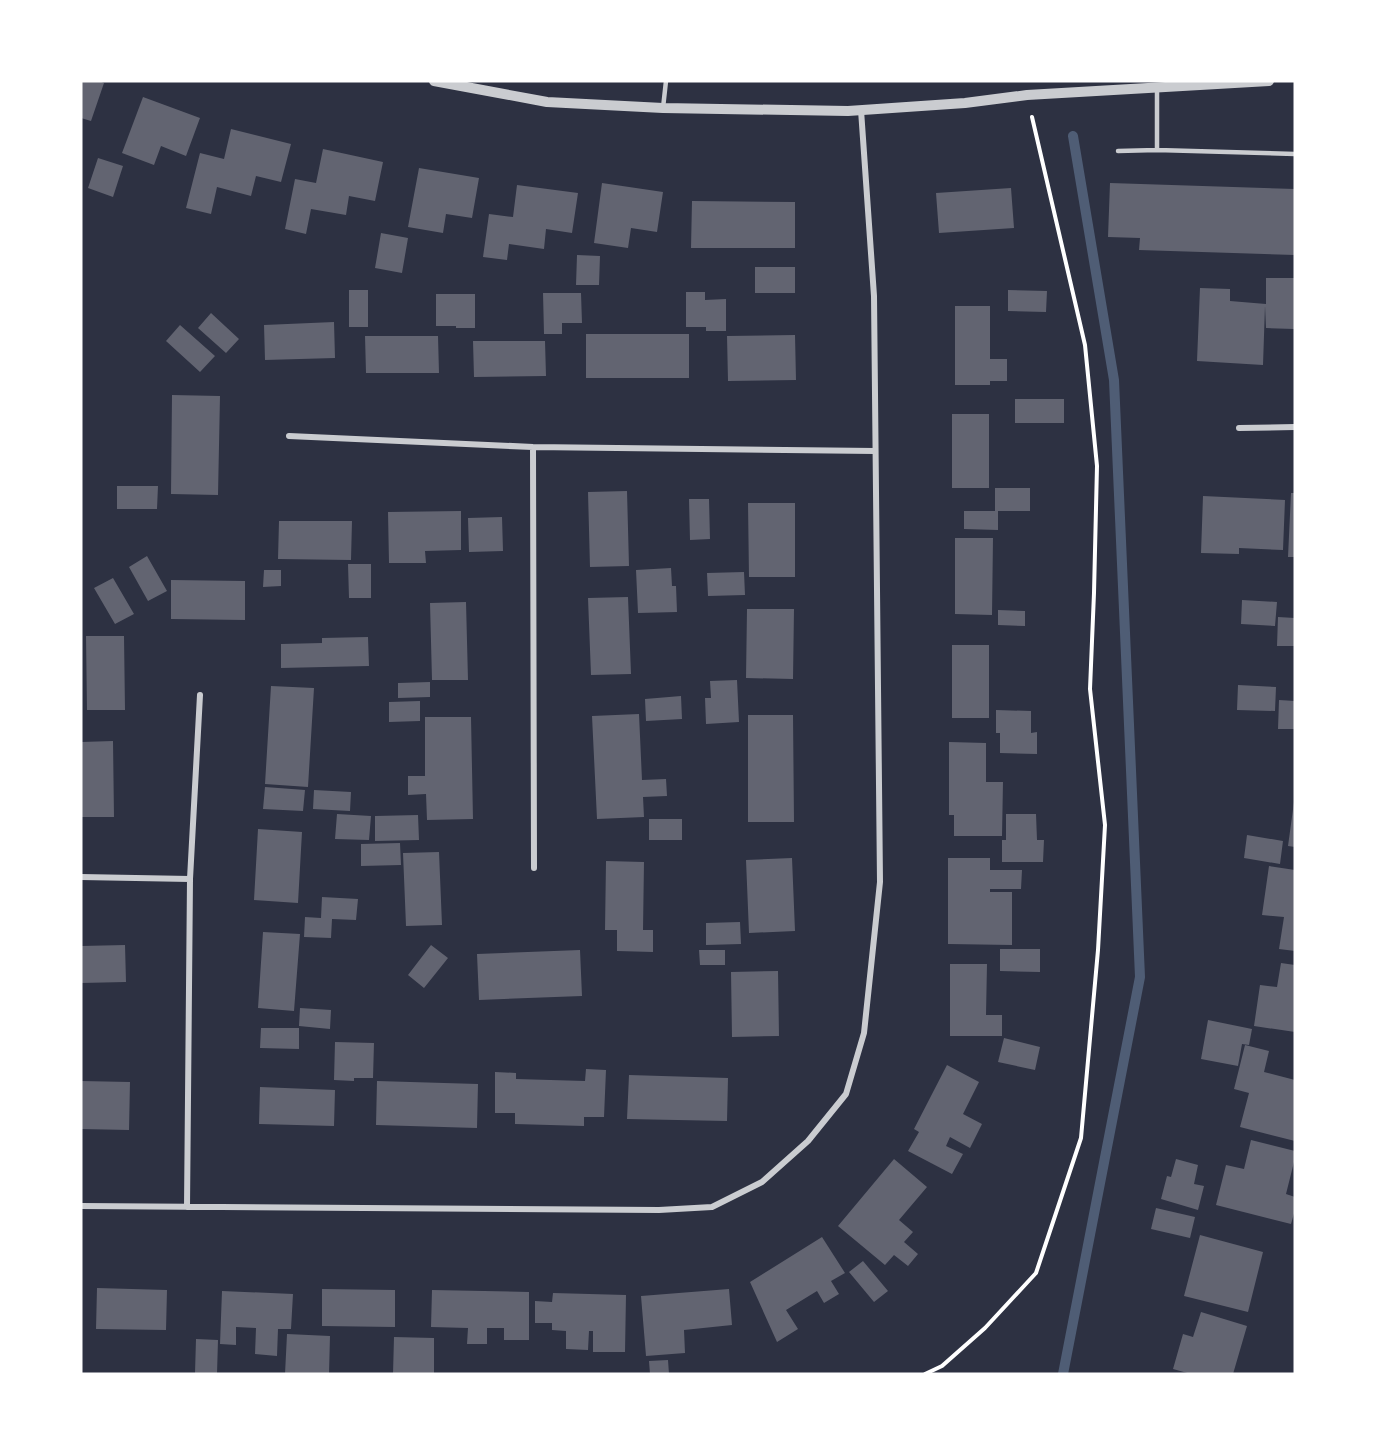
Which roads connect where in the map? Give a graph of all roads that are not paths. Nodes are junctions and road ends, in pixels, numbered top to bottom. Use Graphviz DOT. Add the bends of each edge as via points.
graph roads {
  1 [pos="434,81"];
  2 [pos="666,81"];
  3 [pos="1269,81"];
  4 [pos="1157,87"];
  5 [pos="663,108"];
  6 [pos="861,110"];
  7 [pos="1157,150"];
  8 [pos="1118,151"];
  9 [pos="1295,154"];
  10 [pos="1295,427"];
  11 [pos="1239,428"];
  12 [pos="289,436"];
  13 [pos="532,447"];
  14 [pos="875,452"];
  15 [pos="200,695"];
  16 [pos="534,868"];
  17 [pos="81,877"];
  18 [pos="190,879"];
  19 [pos="81,1206"];
  20 [pos="187,1207"];
  1 -- 5 [label="street" via="547,102"];
  2 -- 5 [label="lane"];
  3 -- 4 [label="street"];
  4 -- 6 [label="street"];
  4 -- 7 [label="lane"];
  5 -- 6 [label="street"];
  6 -- 14 [label="street" via="874,296"];
  7 -- 8 [label="lane"];
  7 -- 9 [label="lane"];
  10 -- 11 [label="street"];
  12 -- 13 [label="street"];
  13 -- 14 [label="street"];
  13 -- 16 [label="street"];
  14 -- 20 [label="street" via="880,882 864,1033 846,1094 808,1141 762,1182 712,1207"];
  15 -- 18 [label="street"];
  17 -- 18 [label="street"];
  18 -- 20 [label="street"];
  19 -- 20 [label="street"];
}
